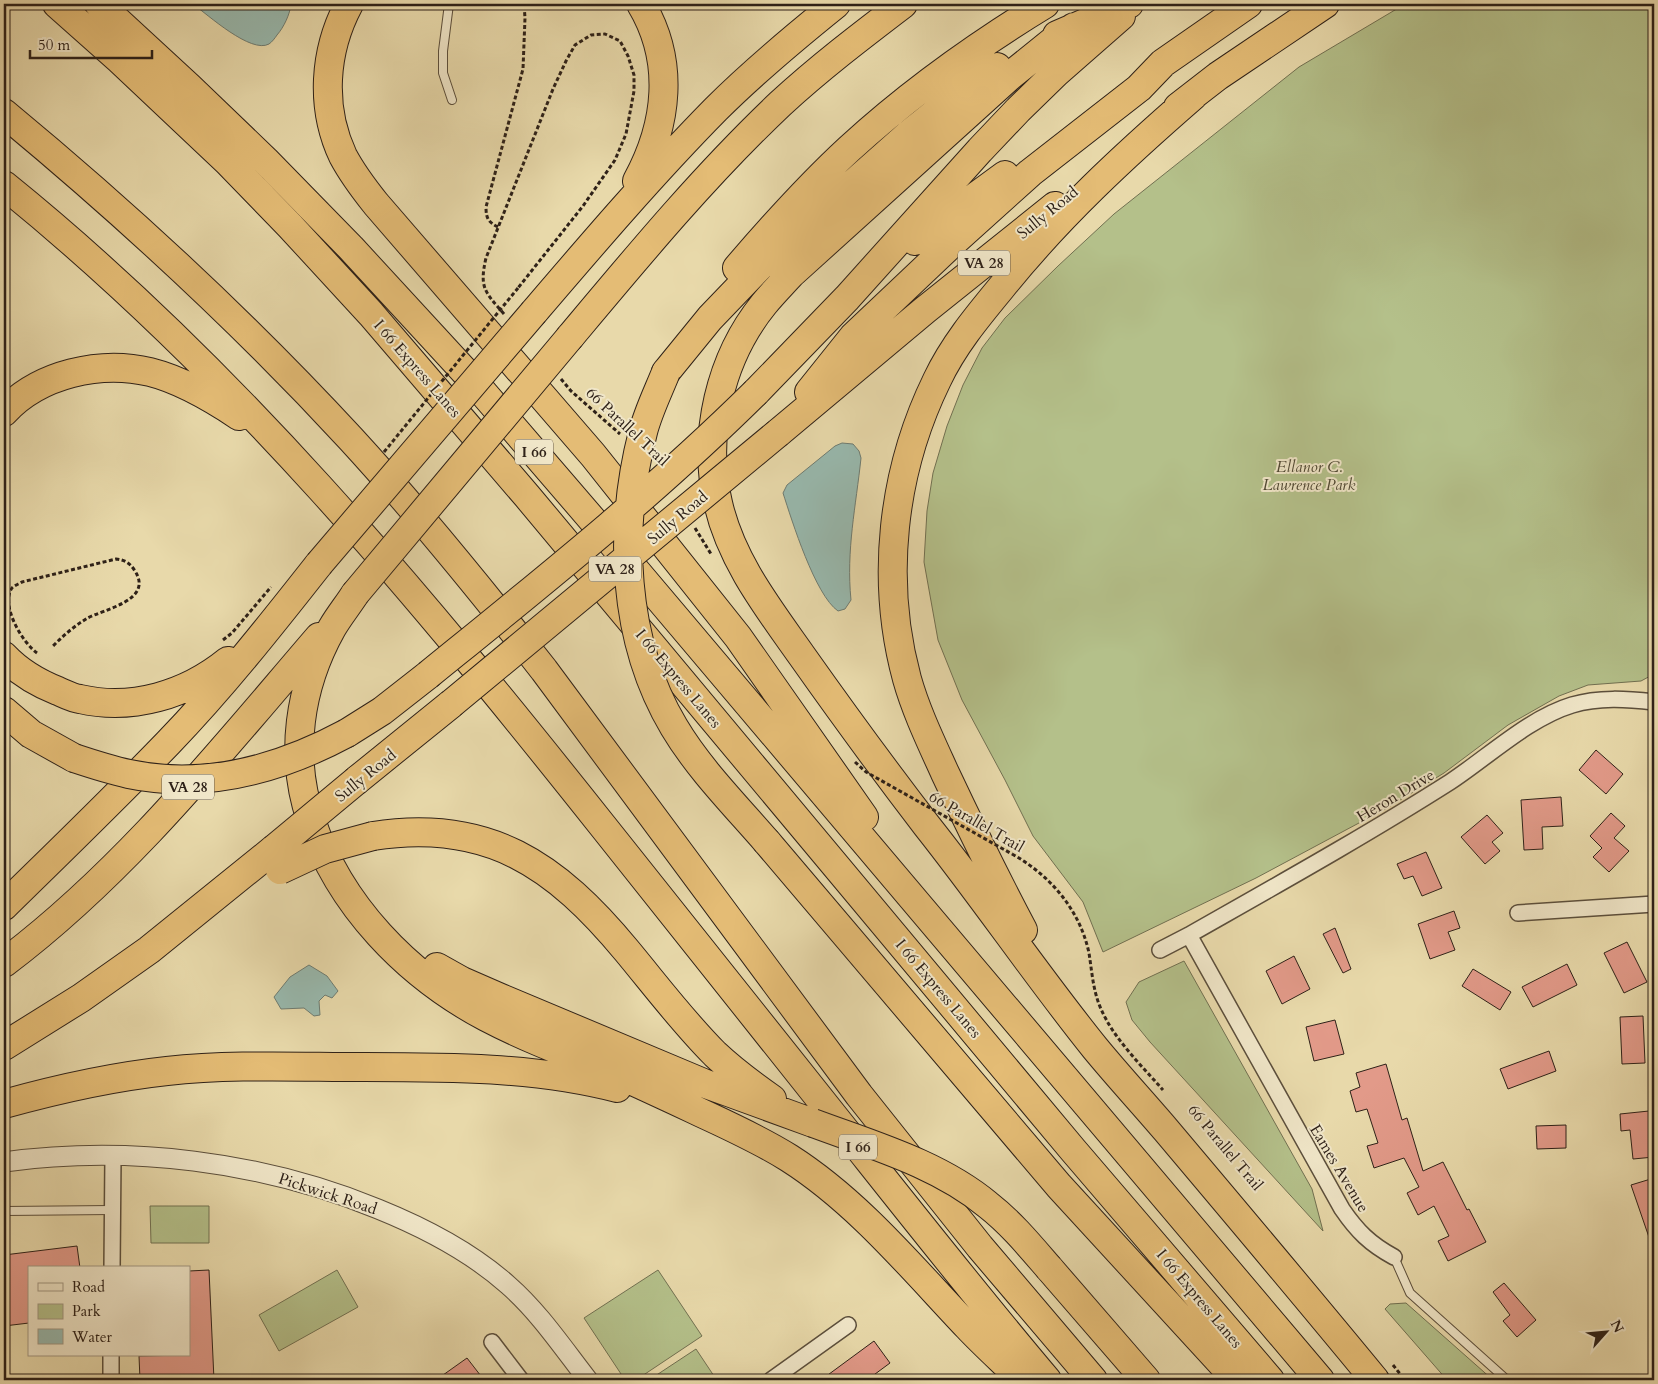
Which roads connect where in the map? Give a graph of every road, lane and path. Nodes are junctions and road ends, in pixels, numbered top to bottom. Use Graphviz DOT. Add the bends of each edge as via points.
graph roads {
  1 [pos="57,4"];
  2 [pos="99,4"];
  3 [pos="349,4"];
  4 [pos="449,4"];
  5 [pos="524,4"];
  6 [pos="641,4"];
  7 [pos="836,4"];
  8 [pos="903,4"];
  9 [pos="1045,4"];
  10 [pos="1129,4"];
  11 [pos="1136,4"];
  12 [pos="1248,4"];
  13 [pos="1325,4"];
  14 [pos="1162,63"];
  15 [pos="1003,72"];
  16 [pos="1193,96"];
  17 [pos="452,100"];
  18 [pos="4,113"];
  19 [pos="4,128"];
  20 [pos="77,174"];
  21 [pos="4,185"];
  22 [pos="612,221"];
  23 [pos="498,227"];
  24 [pos="847,298"];
  25 [pos="508,318"];
  26 [pos="666,372"];
  27 [pos="559,376"];
  28 [pos="4,412"];
  29 [pos="778,433"];
  30 [pos="623,436"];
  31 [pos="380,456"];
  32 [pos="292,457"];
  33 [pos="694,525"];
  34 [pos="713,558"];
  35 [pos="273,585"];
  36 [pos="356,594"];
  37 [pos="277,617"];
  38 [pos="218,644"];
  39 [pos="53,646"];
  40 [pos="4,656"];
  41 [pos="41,657"];
  42 [pos="1654,702"];
  43 [pos="4,712"];
  44 [pos="850,756"];
  45 [pos="325,855"];
  46 [pos="277,860"];
  47 [pos="1654,904"];
  48 [pos="4,906"];
  49 [pos="1518,913"];
  50 [pos="889,928"];
  51 [pos="938,929"];
  52 [pos="1189,935"];
  53 [pos="1160,950"];
  54 [pos="4,963"];
  55 [pos="4,1046"];
  56 [pos="1115,1072"];
  57 [pos="746,1090"];
  58 [pos="1167,1096"];
  59 [pos="4,1104"];
  60 [pos="696,1110"];
  61 [pos="113,1156"];
  62 [pos="4,1162"];
  63 [pos="112,1210"];
  64 [pos="4,1211"];
  65 [pos="1394,1257"];
  66 [pos="112,1266"];
  67 [pos="848,1325"];
  68 [pos="492,1342"];
  69 [pos="111,1356"];
  70 [pos="1384,1373"];
  71 [pos="111,1380"];
  72 [pos="521,1380"];
  73 [pos="588,1380"];
  74 [pos="771,1380"];
  75 [pos="1022,1380"];
  76 [pos="1047,1380"];
  77 [pos="1093,1380"];
  78 [pos="1146,1380"];
  79 [pos="1237,1380"];
  80 [pos="1270,1380"];
  81 [pos="1291,1380"];
  82 [pos="1320,1380"];
  83 [pos="1405,1380"];
  84 [pos="1507,1380"];
  1 -- 50 [label="highway, I 66 Express Lanes" via="227,161 366,308"];
  2 -- 51 [label="highway, I 66" via="265,160 396,295 551,471"];
  3 -- 51 [label="highway" via="332,44 327,88 337,139 354,174 376,204 594,455 738,637 852,799"];
  4 -- 17 [label="lane" via="442,51 443,73"];
  5 -- 23 [label="path" via="523,69 486,207 489,222"];
  6 -- 22 [label="highway" via="661,58 664,85 662,113 656,141 644,168"];
  7 -- 22 [label="highway" via="762,65 717,108"];
  8 -- 36 [label="highway, VA 28, bridge" via="833,58 780,105 656,234"];
  9 -- 26 [label="highway" via="923,87 818,178 730,276"];
  10 -- 15 [label="highway" via="1074,27"];
  11 -- 24 [label="highway" via="1018,110"];
  12 -- 14 [label="highway"];
  13 -- 16 [label="highway, Sully Road / VA 28" via="1243,58"];
  14 -- 24 [label="highway" via="918,237"];
  14 -- 29 [label="highway" via="1139,88 1030,173 902,290 832,362"];
  15 -- 26 [label="highway" via="958,94 759,267 710,318"];
  15 -- 56 [label="highway" via="791,274 763,305 735,350 720,392 712,450 713,480 721,514 737,556 772,613 889,777"];
  16 -- 29 [label="highway, Sully Road / VA 28" via="925,310"];
  16 -- 56 [label="highway" via="1063,216 1017,268 957,345 937,379 910,449 893,542 895,622 907,681 919,715 1024,933 1100,1041"];
  18 -- 20 [label="highway"];
  19 -- 20 [label="highway"];
  20 -- 77 [label="highway" via="161,249 291,377 455,559 578,714 859,1095"];
  21 -- 32 [label="highway, I 66" via="159,323"];
  22 -- 37 [label="highway, bridge"];
  23 -- 25 [label="path" via="483,271 483,287"];
  23 -- 31 [label="path, bridge" via="553,90 575,45 591,35 605,34 620,41 634,75 634,91 626,134 615,160 584,206"];
  24 -- 43 [label="highway, bridge" via="686,460 428,675 347,733 298,756 233,775 148,777 74,758 31,734"];
  26 -- 79 [label="highway, bridge" via="643,430 632,486 630,574 637,634 656,691 674,728 702,766 1058,1186"];
  27 -- 30 [label="path, 66 Parallel Trail" via="571,391"];
  28 -- 32 [label="highway" via="38,386 67,374 111,368 150,372 186,385 221,404 256,427"];
  29 -- 46 [label="highway, Sully Road / VA 28, bridge" via="357,780"];
  32 -- 76 [label="highway, I 66" via="394,570 490,685"];
  33 -- 34 [label="path"];
  35 -- 38 [label="path" via="232,633"];
  36 -- 45 [label="highway" via="333,626 315,662 303,700 299,741 301,781 309,815"];
  36 -- 54 [label="highway, VA 28" via="155,824 52,924"];
  37 -- 40 [label="highway" via="249,644 196,683 169,695 139,702 114,704 79,699 40,684"];
  37 -- 48 [label="highway" via="168,742"];
  39 -- 41 [label="path" via="66,632 87,618 135,594 139,580 130,564 116,560 22,582 11,588 5,607 14,630"];
  42 -- 52 [label="street, Heron Drive" via="1594,700 1552,713 1452,781"];
  44 -- 58 [label="path, 66 Parallel Trail, bridge" via="866,772 1012,854 1042,874 1058,890 1084,938 1107,1023"];
  45 -- 57 [label="highway" via="350,890 383,924 443,971 501,998"];
  45 -- 60 [label="highway" via="373,927 404,958 445,991 506,1027"];
  46 -- 55 [label="highway, Sully Road / VA 28" via="88,993"];
  46 -- 57 [label="highway, bridge" via="373,836 415,832 475,838 508,850 550,874 589,908"];
  47 -- 49 [label="street"];
  50 -- 80 [label="highway, I 66 Express Lanes"];
  50 -- 81 [label="highway" via="1013,1053"];
  51 -- 82 [label="highway, I 66"];
  52 -- 53 [label="street, Heron Drive"];
  52 -- 65 [label="street, Eames Avenue" via="1342,1209 1367,1240"];
  56 -- 70 [label="highway"];
  57 -- 78 [label="highway, bridge" via="813,1123 925,1166 968,1190 1008,1224"];
  59 -- 60 [label="highway" via="77,1085 169,1071 405,1067 544,1074 610,1086"];
  60 -- 75 [label="highway" via="768,1146 820,1181 884,1238"];
  61 -- 62 [label="street, Pickwick Road"];
  61 -- 63 [label="street"];
  61 -- 73 [label="street, Pickwick Road" via="174,1159 250,1170 327,1190 400,1218 456,1247 509,1286 538,1316"];
  63 -- 64 [label="lane"];
  63 -- 66 [label="street"];
  65 -- 84 [label="lane, Eames Avenue" via="1410,1293"];
  67 -- 74 [label="street"];
  68 -- 72 [label="street"];
  69 -- 71 [label="street"];
  70 -- 83 [label="path"];
}
